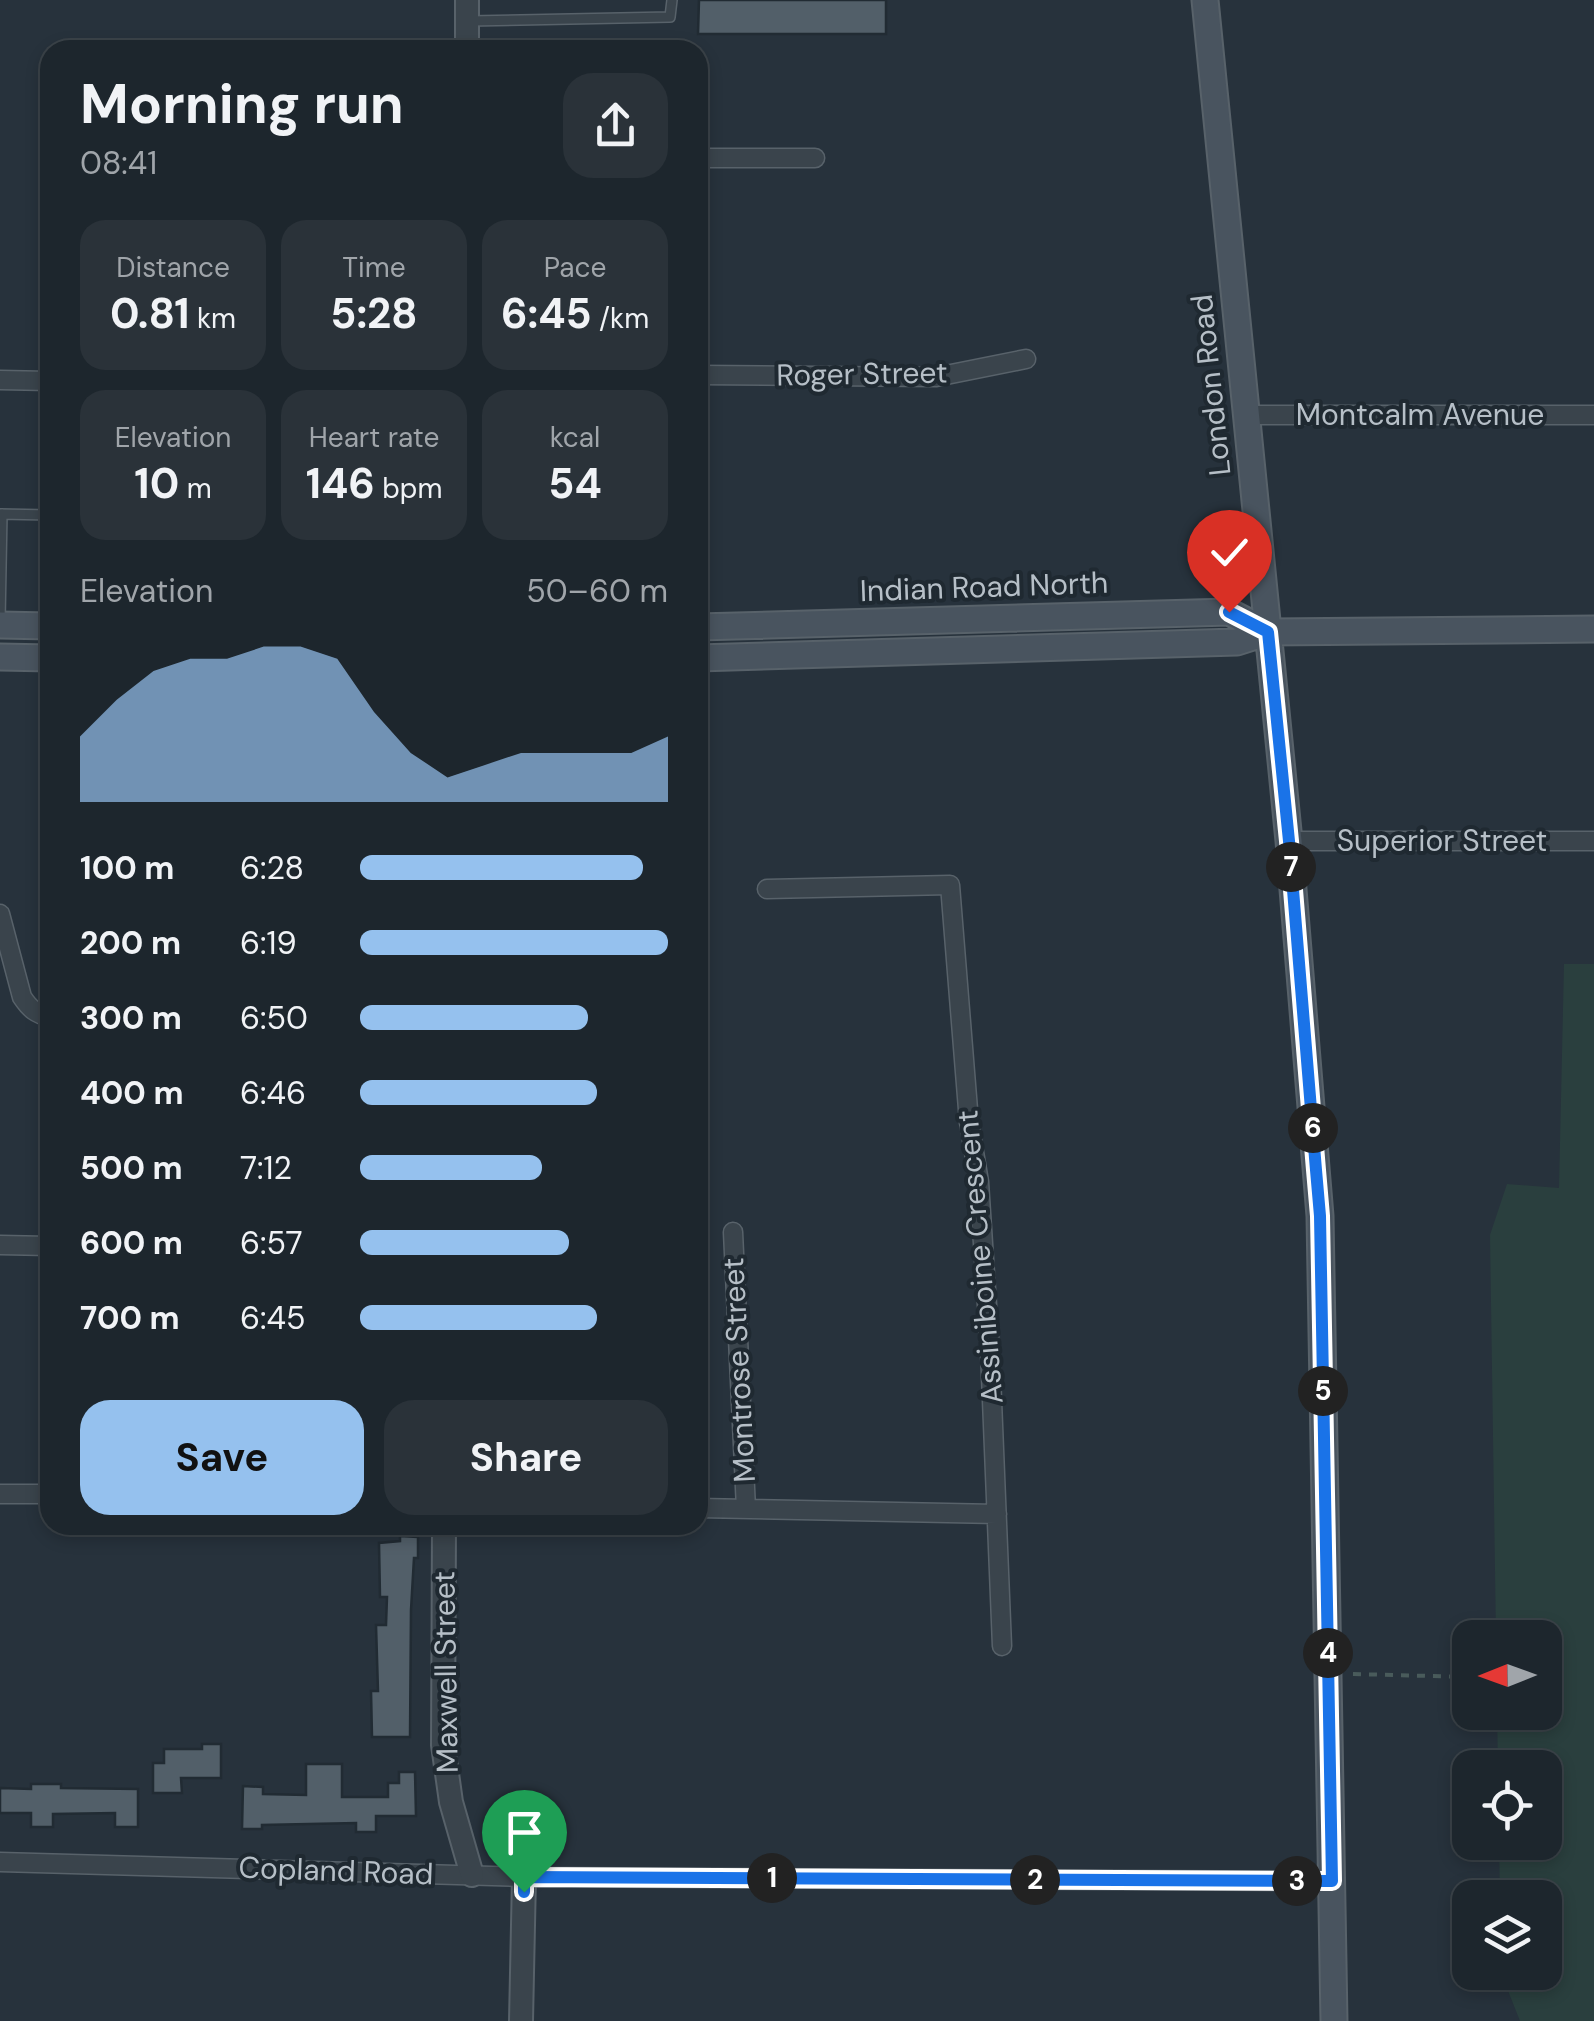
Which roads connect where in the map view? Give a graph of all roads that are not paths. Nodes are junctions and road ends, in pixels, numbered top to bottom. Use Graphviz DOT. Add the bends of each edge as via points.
graph roads {
  1 [pos="672,0"];
  2 [pos="1206,0"];
  3 [pos="467,11"];
  4 [pos="467,40"];
  5 [pos="708,158"];
  6 [pos="815,158"];
  7 [pos="1026,359"];
  8 [pos="708,374"];
  9 [pos="0,380"];
  10 [pos="40,381"];
  11 [pos="1246,414"];
  12 [pos="1594,415"];
  13 [pos="1,514"];
  14 [pos="40,515"];
  15 [pos="0,625"];
  16 [pos="40,626"];
  17 [pos="708,628"];
  18 [pos="1594,629"];
  19 [pos="1268,632"];
  20 [pos="0,657"];
  21 [pos="40,658"];
  22 [pos="708,658"];
  23 [pos="1289,841"];
  24 [pos="1594,841"];
  25 [pos="766,888"];
  26 [pos="0,914"];
  27 [pos="40,1015"];
  28 [pos="732,1232"];
  29 [pos="0,1246"];
  30 [pos="40,1246"];
  31 [pos="0,1494"];
  32 [pos="40,1494"];
  33 [pos="708,1508"];
  34 [pos="746,1509"];
  35 [pos="997,1514"];
  36 [pos="444,1535"];
  37 [pos="1002,1646"];
  38 [pos="0,1862"];
  39 [pos="472,1875"];
  40 [pos="524,1877"];
  41 [pos="1332,1881"];
  42 [pos="522,2021"];
  43 [pos="1334,2021"];
  1 -- 3 [label="lane" via="670,18"];
  2 -- 11 [label="main road, London Road"];
  3 -- 4 [label="street"];
  5 -- 6 [label="street"];
  7 -- 8 [label="street, Roger Street" via="936,377"];
  9 -- 10 [label="street"];
  11 -- 12 [label="street, Montcalm Avenue"];
  11 -- 19 [label="main road, London Road"];
  13 -- 14 [label="lane"];
  13 -- 15 [label="lane"];
  15 -- 16 [label="main road"];
  17 -- 19 [label="main road, Indian Road North" via="1229,612"];
  18 -- 19 [label="main road, Indian Road North"];
  19 -- 22 [label="main road, Indian Road North" via="1237,642"];
  19 -- 23 [label="main road, London Road"];
  20 -- 21 [label="main road"];
  23 -- 24 [label="street, Superior Street"];
  23 -- 41 [label="main road, London Road" via="1320,1216"];
  25 -- 35 [label="street, Assiniboine Crescent" via="950,885 979,1182"];
  26 -- 27 [label="street" via="22,997"];
  28 -- 34 [label="street, Montrose Street"];
  29 -- 30 [label="street"];
  31 -- 32 [label="street"];
  33 -- 34 [label="street"];
  34 -- 35 [label="street"];
  35 -- 37 [label="street"];
  36 -- 39 [label="street, Maxwell Street" via="443,1745"];
  38 -- 39 [label="street, Copland Road"];
  39 -- 40 [label="street, Copland Road"];
  40 -- 41 [label="street, Copland Road"];
  40 -- 42 [label="street"];
  41 -- 43 [label="main road, London Road"];
}
